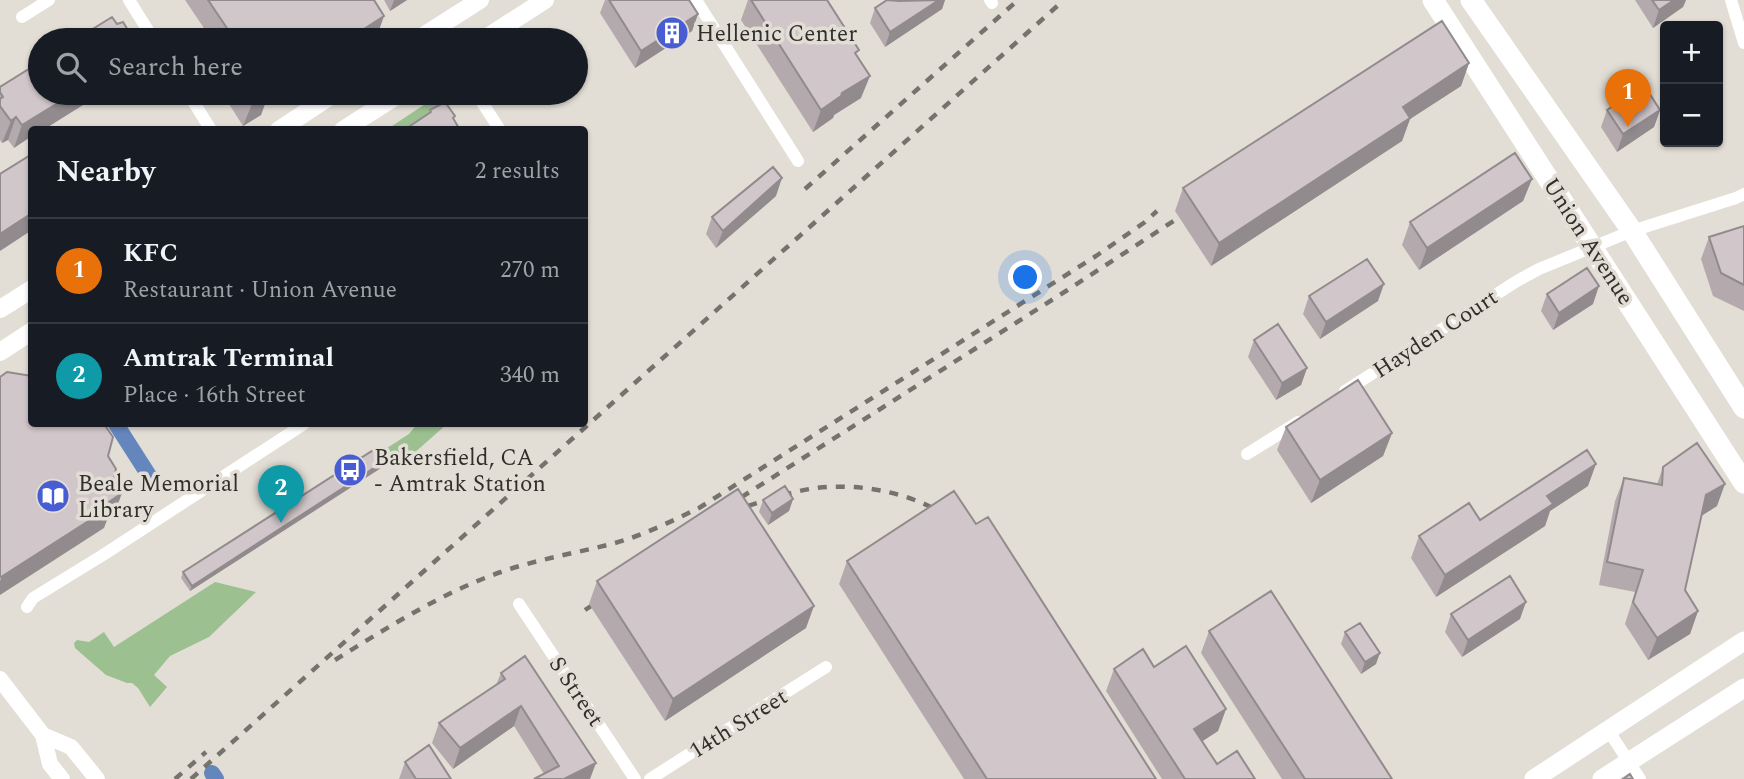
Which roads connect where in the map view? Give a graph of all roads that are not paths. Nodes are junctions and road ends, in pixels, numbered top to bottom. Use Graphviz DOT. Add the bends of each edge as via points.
graph roads {
  1 [pos="49,0"];
  2 [pos="129,0"];
  3 [pos="480,0"];
  4 [pos="545,0"];
  5 [pos="696,0"];
  6 [pos="1433,0"];
  7 [pos="1471,0"];
  8 [pos="1731,0"];
  9 [pos="22,17"];
  10 [pos="146,28"];
  11 [pos="436,28"];
  12 [pos="502,28"];
  13 [pos="1744,43"];
  14 [pos="195,105"];
  15 [pos="317,105"];
  16 [pos="383,105"];
  17 [pos="484,105"];
  18 [pos="209,126"];
  19 [pos="285,126"];
  20 [pos="350,126"];
  21 [pos="497,126"];
  22 [pos="797,161"];
  23 [pos="1744,194"];
  24 [pos="1632,231"];
  25 [pos="1593,247"];
  26 [pos="28,292"];
  27 [pos="0,309"];
  28 [pos="28,334"];
  29 [pos="0,352"];
  30 [pos="1329,402"];
  31 [pos="1744,408"];
  32 [pos="1306,416"];
  33 [pos="299,427"];
  34 [pos="1247,454"];
  35 [pos="1744,483"];
  36 [pos="519,604"];
  37 [pos="27,607"];
  38 [pos="1744,641"];
  39 [pos="826,667"];
  40 [pos="0,679"];
  41 [pos="1744,688"];
  42 [pos="1608,730"];
  43 [pos="43,735"];
  44 [pos="1629,762"];
  45 [pos="62,779"];
  46 [pos="97,779"];
  47 [pos="635,779"];
  48 [pos="650,779"];
  49 [pos="1534,779"];
  50 [pos="1602,779"];
  51 [pos="1640,779"];
  1 -- 9 [label="street"];
  2 -- 10 [label="street"];
  3 -- 11 [label="main road"];
  4 -- 12 [label="main road"];
  5 -- 22 [label="street"];
  6 -- 25 [label="highway, Union Avenue"];
  7 -- 24 [label="highway, Union Avenue"];
  8 -- 13 [label="street"];
  14 -- 18 [label="street"];
  15 -- 19 [label="main road"];
  16 -- 20 [label="main road"];
  17 -- 21 [label="street"];
  23 -- 24 [label="street, Hayden Court"];
  24 -- 25 [label="street, Hayden Court"];
  24 -- 31 [label="highway, Union Avenue"];
  25 -- 30 [label="street, Hayden Court" via="1517,281"];
  25 -- 35 [label="highway, Union Avenue"];
  26 -- 27 [label="main road"];
  28 -- 29 [label="main road"];
  32 -- 34 [label="street"];
  33 -- 37 [label="street" via="33,598"];
  36 -- 47 [label="street, S Street"];
  38 -- 42 [label="main road"];
  39 -- 48 [label="street, 14th Street"];
  40 -- 43 [label="street"];
  41 -- 44 [label="main road"];
  42 -- 44 [label="street"];
  42 -- 49 [label="main road"];
  43 -- 45 [label="street" via="50,764"];
  43 -- 46 [label="street" via="71,747"];
  44 -- 50 [label="main road"];
  44 -- 51 [label="street"];
}
